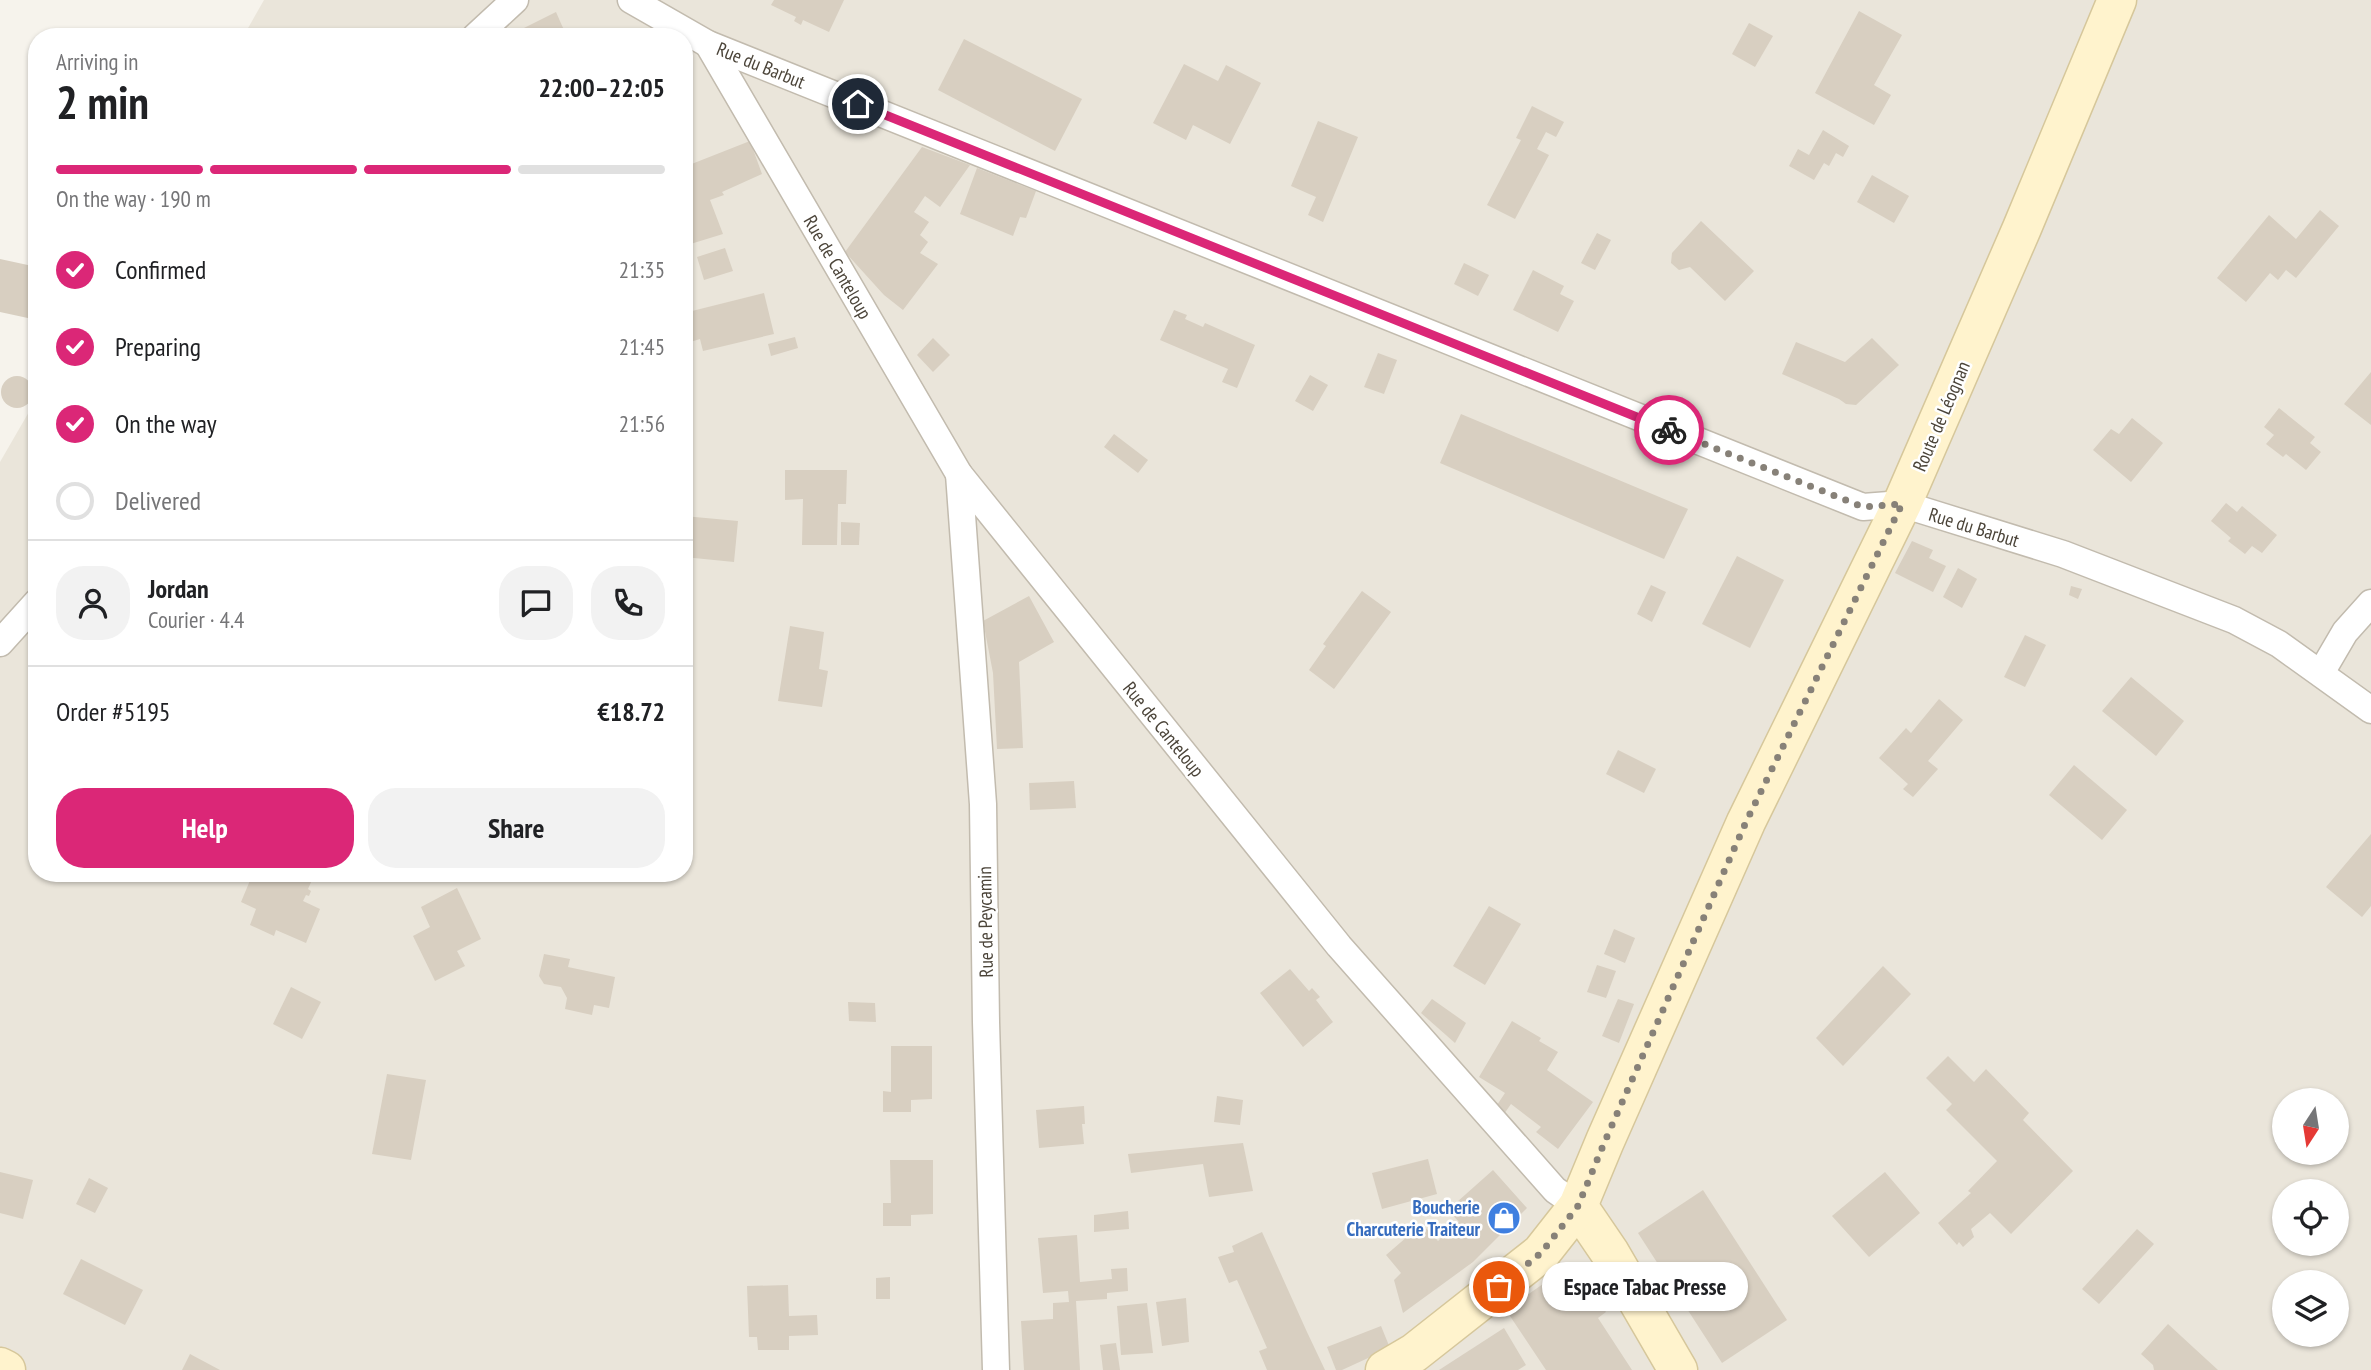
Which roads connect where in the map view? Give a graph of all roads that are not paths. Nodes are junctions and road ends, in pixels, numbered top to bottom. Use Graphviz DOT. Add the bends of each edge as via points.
graph roads {
  1 [pos="515,0"];
  2 [pos="631,0"];
  3 [pos="2118,0"];
  4 [pos="485,28"];
  5 [pos="680,28"];
  6 [pos="693,35"];
  7 [pos="708,44"];
  8 [pos="959,474"];
  9 [pos="1902,504"];
  10 [pos="2371,603"];
  11 [pos="28,612"];
  12 [pos="0,643"];
  13 [pos="2321,673"];
  14 [pos="2371,710"];
  15 [pos="1578,1206"];
  16 [pos="0,1367"];
  17 [pos="6,1370"];
  18 [pos="996,1370"];
  19 [pos="1385,1370"];
  20 [pos="1678,1370"];
  1 -- 4 [label="street"];
  2 -- 5 [label="street, Rue du Barbut"];
  3 -- 9 [label="street, Route de Léognan"];
  6 -- 7 [label="street, Rue du Barbut"];
  7 -- 8 [label="street, Rue de Canteloup"];
  7 -- 9 [label="street, Rue du Barbut" via="1863,507"];
  8 -- 15 [label="street, Rue de Canteloup" via="1339,946 1555,1190"];
  8 -- 18 [label="street, Rue de Peycamin" via="983,804"];
  9 -- 13 [label="street, Rue du Barbut" via="2063,554 2234,620"];
  9 -- 15 [label="street, Route de Léognan" via="1746,822"];
  10 -- 13 [label="street" via="2345,632"];
  11 -- 12 [label="street"];
  13 -- 14 [label="street, Rue du Barbut"];
  15 -- 19 [label="street, Route de Léognan" via="1541,1253 1414,1353"];
  15 -- 20 [label="street, Rue de Canteloup"];
  16 -- 17 [label="street"];
}
